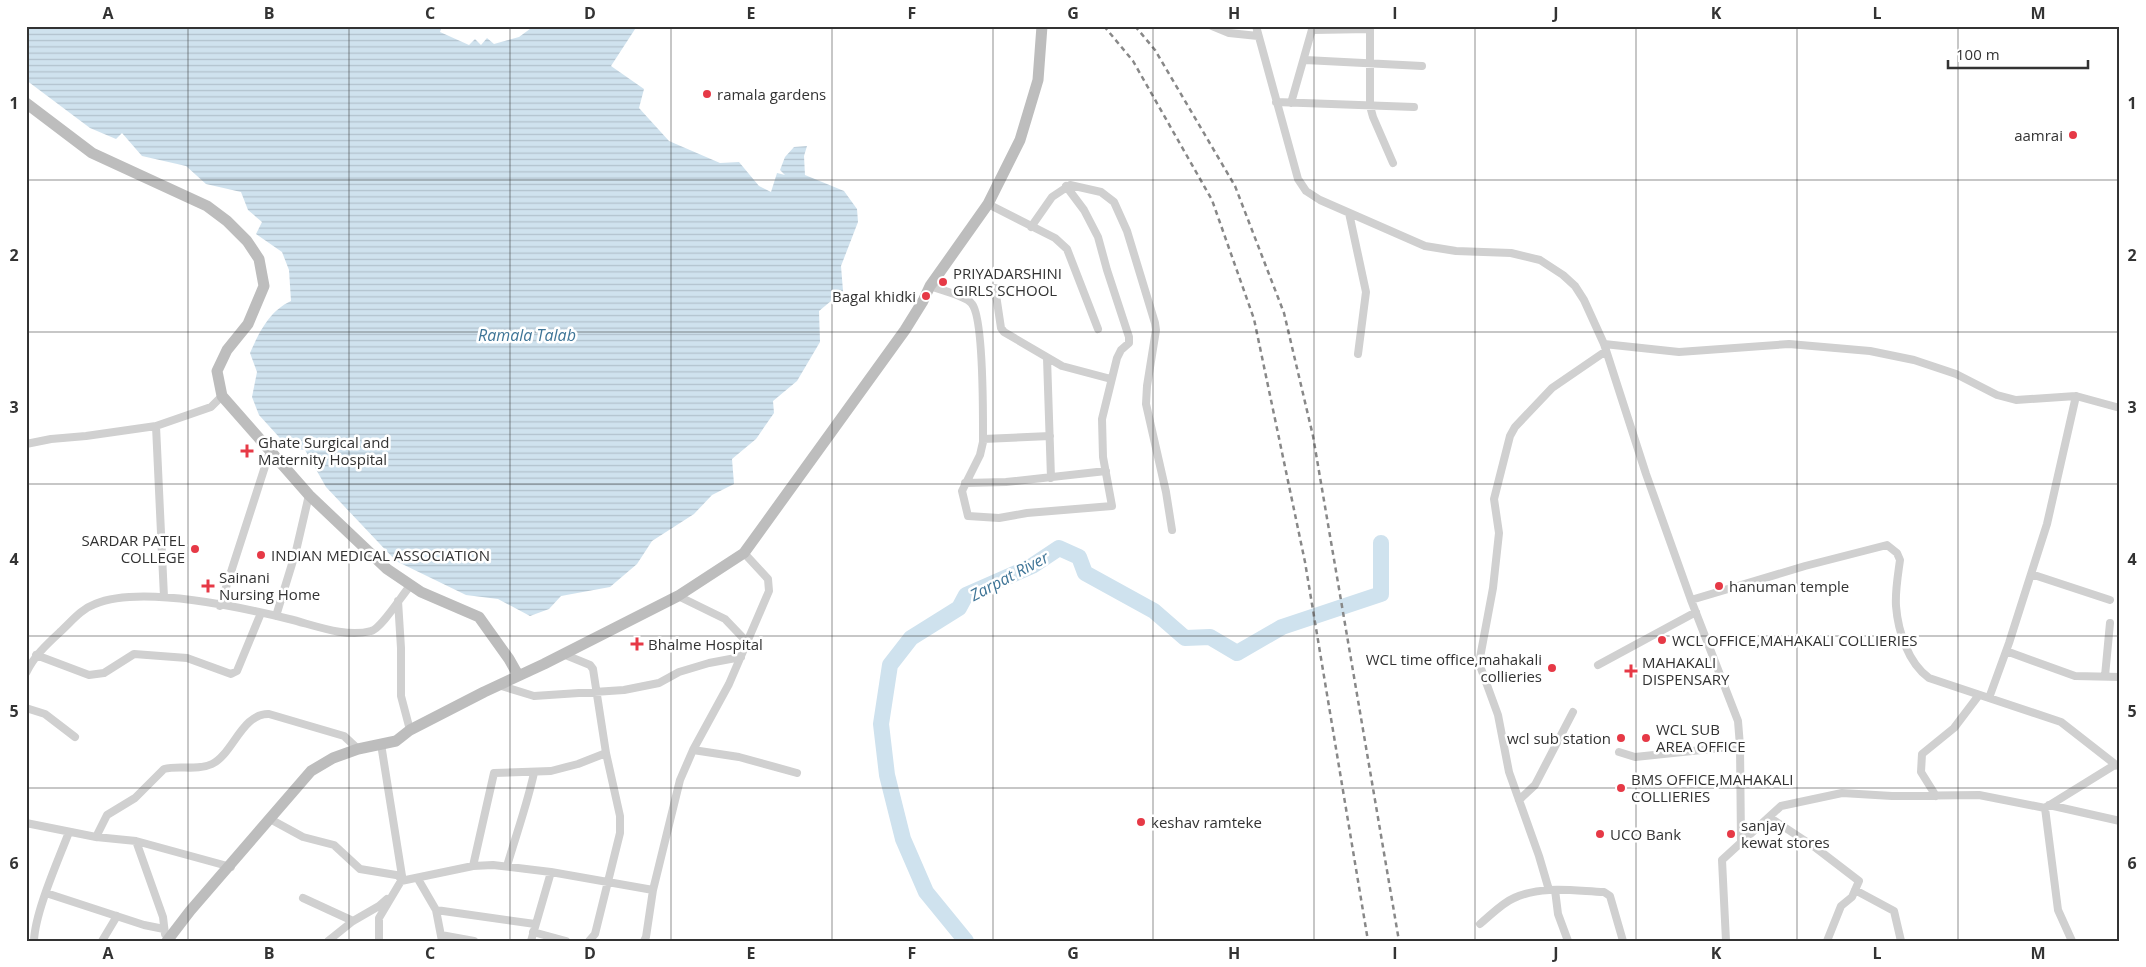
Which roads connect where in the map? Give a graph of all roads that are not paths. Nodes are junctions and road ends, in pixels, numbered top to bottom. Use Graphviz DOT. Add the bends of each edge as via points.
graph roads {
  1 [pos="1042,26"];
  2 [pos="1212,26"];
  3 [pos="1256,26"];
  4 [pos="1313,28"];
  5 [pos="1370,28"];
  6 [pos="1258,36"];
  7 [pos="1305,60"];
  8 [pos="1371,63"];
  9 [pos="1422,66"];
  10 [pos="26,102"];
  11 [pos="1276,102"];
  12 [pos="1292,103"];
  13 [pos="1370,106"];
  14 [pos="1414,107"];
  15 [pos="1393,163"];
  16 [pos="1066,186"];
  17 [pos="988,204"];
  18 [pos="1349,213"];
  19 [pos="1031,227"];
  20 [pos="930,286"];
  21 [pos="995,288"];
  22 [pos="1098,329"];
  23 [pos="1605,347"];
  24 [pos="1358,354"];
  25 [pos="1047,358"];
  26 [pos="1111,379"];
  27 [pos="222,396"];
  28 [pos="2076,396"];
  29 [pos="2120,408"];
  30 [pos="156,426"];
  31 [pos="1050,436"];
  32 [pos="983,440"];
  33 [pos="26,444"];
  34 [pos="270,451"];
  35 [pos="1106,471"];
  36 [pos="1051,478"];
  37 [pos="965,483"];
  38 [pos="309,495"];
  39 [pos="1172,530"];
  40 [pos="744,553"];
  41 [pos="2031,574"];
  42 [pos="410,586"];
  43 [pos="678,596"];
  44 [pos="164,597"];
  45 [pos="1691,600"];
  46 [pos="2110,600"];
  47 [pos="398,601"];
  48 [pos="220,606"];
  49 [pos="1696,612"];
  50 [pos="261,613"];
  51 [pos="276,616"];
  52 [pos="2110,623"];
  53 [pos="747,642"];
  54 [pos="2006,650"];
  55 [pos="563,654"];
  56 [pos="36,655"];
  57 [pos="741,657"];
  58 [pos="1598,665"];
  59 [pos="26,673"];
  60 [pos="518,675"];
  61 [pos="2105,676"];
  62 [pos="2120,677"];
  63 [pos="498,685"];
  64 [pos="598,692"];
  65 [pos="1979,695"];
  66 [pos="1989,698"];
  67 [pos="26,708"];
  68 [pos="1573,712"];
  69 [pos="410,730"];
  70 [pos="74,737"];
  71 [pos="381,744"];
  72 [pos="1740,746"];
  73 [pos="358,749"];
  74 [pos="693,750"];
  75 [pos="606,752"];
  76 [pos="1619,752"];
  77 [pos="2118,765"];
  78 [pos="534,772"];
  79 [pos="797,773"];
  80 [pos="1936,796"];
  81 [pos="1519,800"];
  82 [pos="2047,806"];
  83 [pos="1769,817"];
  84 [pos="270,820"];
  85 [pos="2120,821"];
  86 [pos="26,823"];
  87 [pos="69,832"];
  88 [pos="96,837"];
  89 [pos="136,841"];
  90 [pos="1741,842"];
  91 [pos="231,866"];
  92 [pos="472,866"];
  93 [pos="507,866"];
  94 [pos="551,872"];
  95 [pos="400,879"];
  96 [pos="418,879"];
  97 [pos="607,882"];
  98 [pos="653,890"];
  99 [pos="1552,890"];
  100 [pos="1855,890"];
  101 [pos="46,893"];
  102 [pos="303,898"];
  103 [pos="436,910"];
  104 [pos="117,916"];
  105 [pos="353,921"];
  106 [pos="1480,924"];
  107 [pos="534,928"];
  108 [pos="166,937"];
  109 [pos="441,938"];
  110 [pos="564,940"];
  111 [pos="34,941"];
  112 [pos="102,941"];
  113 [pos="328,941"];
  114 [pos="379,941"];
  115 [pos="474,941"];
  116 [pos="531,941"];
  117 [pos="589,941"];
  118 [pos="644,941"];
  119 [pos="1568,941"];
  120 [pos="1623,941"];
  121 [pos="1726,941"];
  122 [pos="1827,941"];
  123 [pos="1901,941"];
  124 [pos="2072,941"];
  1 -- 17 [label="street" via="1038,80 1020,140"];
  2 -- 6 [label="street" via="1229,33"];
  3 -- 6 [label="street"];
  4 -- 5 [label="street"];
  4 -- 7 [label="street"];
  5 -- 8 [label="street"];
  6 -- 11 [label="street"];
  7 -- 8 [label="street"];
  7 -- 12 [label="street"];
  8 -- 9 [label="street"];
  8 -- 13 [label="street"];
  10 -- 27 [label="street" via="92,153 207,206 227,221 259,259 264,286 248,324 227,350 217,371"];
  11 -- 12 [label="street"];
  11 -- 18 [label="street" via="1302,186 1312,196"];
  12 -- 13 [label="street"];
  13 -- 14 [label="street"];
  13 -- 15 [label="street"];
  16 -- 19 [label="street" via="1048,200"];
  16 -- 26 [label="street" via="1098,237 1129,337 1128,345 1118,354"];
  16 -- 39 [label="street" via="1102,192 1114,202 1141,275 1156,330 1146,390 1147,414"];
  17 -- 19 [label="street"];
  17 -- 20 [label="street"];
  18 -- 23 [label="street" via="1441,250 1511,253 1550,266 1580,293"];
  18 -- 24 [label="street" via="1366,292"];
  19 -- 22 [label="street" via="1055,238 1067,249"];
  20 -- 32 [label="street" via="968,300 975,309 982,355"];
  20 -- 40 [label="street" via="905,330"];
  21 -- 25 [label="street" via="1002,330"];
  23 -- 28 [label="street" via="1678,352 1789,344 1870,351 1914,360 1956,374 2016,400"];
  23 -- 45 [label="street"];
  23 -- 81 [label="street" via="1556,385 1515,427 1494,500 1500,533 1479,662 1498,715 1508,766"];
  25 -- 26 [label="street" via="1062,366"];
  25 -- 31 [label="street"];
  26 -- 35 [label="street" via="1102,417"];
  27 -- 30 [label="street" via="210,408"];
  27 -- 34 [label="street"];
  28 -- 29 [label="street"];
  28 -- 41 [label="street" via="2049,515"];
  30 -- 33 [label="street"];
  30 -- 44 [label="street"];
  31 -- 32 [label="street"];
  31 -- 36 [label="street"];
  32 -- 37 [label="street" via="980,455"];
  34 -- 38 [label="street"];
  34 -- 48 [label="street"];
  35 -- 36 [label="street"];
  35 -- 37 [label="street" via="1111,507 999,518 968,516 962,491"];
  36 -- 37 [label="street"];
  38 -- 42 [label="street" via="387,569"];
  38 -- 51 [label="street"];
  40 -- 43 [label="street"];
  40 -- 53 [label="street" via="770,585"];
  41 -- 46 [label="street"];
  41 -- 54 [label="street"];
  42 -- 47 [label="street"];
  42 -- 60 [label="street" via="479,617"];
  43 -- 53 [label="street" via="725,619"];
  43 -- 55 [label="street"];
  44 -- 48 [label="street"];
  44 -- 56 [label="street" via="138,596 95,603"];
  45 -- 49 [label="street"];
  45 -- 65 [label="street" via="1887,545 1900,560 1896,608 1908,652 1927,676"];
  47 -- 51 [label="street" via="376,629 369,632 341,631"];
  47 -- 69 [label="street" via="401,696"];
  48 -- 50 [label="street"];
  49 -- 58 [label="street"];
  49 -- 72 [label="street" via="1735,711"];
  50 -- 51 [label="street"];
  50 -- 56 [label="street" via="237,672 231,674 187,658 134,654 104,673 89,675"];
  52 -- 61 [label="street"];
  53 -- 57 [label="street"];
  54 -- 61 [label="street" via="2075,676"];
  54 -- 66 [label="street"];
  55 -- 60 [label="street"];
  55 -- 64 [label="street" via="592,667"];
  56 -- 59 [label="street"];
  57 -- 64 [label="street" via="679,672 659,683"];
  57 -- 74 [label="street"];
  60 -- 63 [label="street"];
  61 -- 62 [label="street"];
  63 -- 64 [label="street" via="534,696"];
  63 -- 69 [label="street"];
  64 -- 75 [label="street"];
  65 -- 66 [label="street"];
  65 -- 80 [label="street" via="1954,728 1922,754 1921,772"];
  66 -- 77 [label="street" via="2060,722"];
  67 -- 70 [label="street" via="45,714"];
  68 -- 81 [label="street" via="1535,784"];
  69 -- 71 [label="street" via="396,740"];
  71 -- 73 [label="street"];
  71 -- 95 [label="street"];
  72 -- 76 [label="street" via="1635,757"];
  72 -- 90 [label="street"];
  73 -- 84 [label="street" via="332,758 312,771"];
  73 -- 88 [label="street" via="344,736 262,714 251,720 214,763 203,767 164,769 135,798 106,815"];
  74 -- 79 [label="street" via="738,757"];
  74 -- 98 [label="street" via="671,810"];
  75 -- 78 [label="street" via="564,769"];
  75 -- 97 [label="street" via="621,827"];
  77 -- 82 [label="street"];
  78 -- 92 [label="street" via="494,773"];
  78 -- 93 [label="street" via="528,802"];
  80 -- 82 [label="street" via="1979,796"];
  80 -- 83 [label="street" via="1842,793 1781,806"];
  81 -- 99 [label="street"];
  82 -- 85 [label="street"];
  82 -- 124 [label="street" via="2058,910"];
  83 -- 90 [label="street"];
  83 -- 100 [label="street" via="1858,879"];
  84 -- 91 [label="street"];
  84 -- 95 [label="street" via="303,837 334,845 360,869"];
  86 -- 87 [label="street"];
  87 -- 88 [label="street"];
  87 -- 101 [label="street"];
  88 -- 89 [label="street"];
  89 -- 91 [label="street"];
  89 -- 108 [label="street" via="163,917"];
  90 -- 121 [label="street" via="1722,860"];
  91 -- 108 [label="street"];
  92 -- 93 [label="street"];
  92 -- 96 [label="street"];
  93 -- 94 [label="street"];
  94 -- 97 [label="street"];
  94 -- 107 [label="street"];
  95 -- 96 [label="street"];
  95 -- 105 [label="street" via="387,900"];
  95 -- 114 [label="street" via="379,918"];
  96 -- 103 [label="street"];
  97 -- 98 [label="street"];
  97 -- 117 [label="street" via="595,934"];
  98 -- 118 [label="street"];
  99 -- 106 [label="street" via="1513,898"];
  99 -- 119 [label="street"];
  99 -- 120 [label="street" via="1608,893"];
  100 -- 122 [label="street" via="1841,906"];
  100 -- 123 [label="street" via="1894,911"];
  101 -- 104 [label="street"];
  101 -- 111 [label="street"];
  102 -- 105 [label="street"];
  103 -- 107 [label="street"];
  103 -- 109 [label="street"];
  104 -- 108 [label="street"];
  104 -- 112 [label="street"];
  105 -- 113 [label="street"];
  107 -- 110 [label="street"];
  107 -- 116 [label="street"];
  109 -- 115 [label="street"];
}
